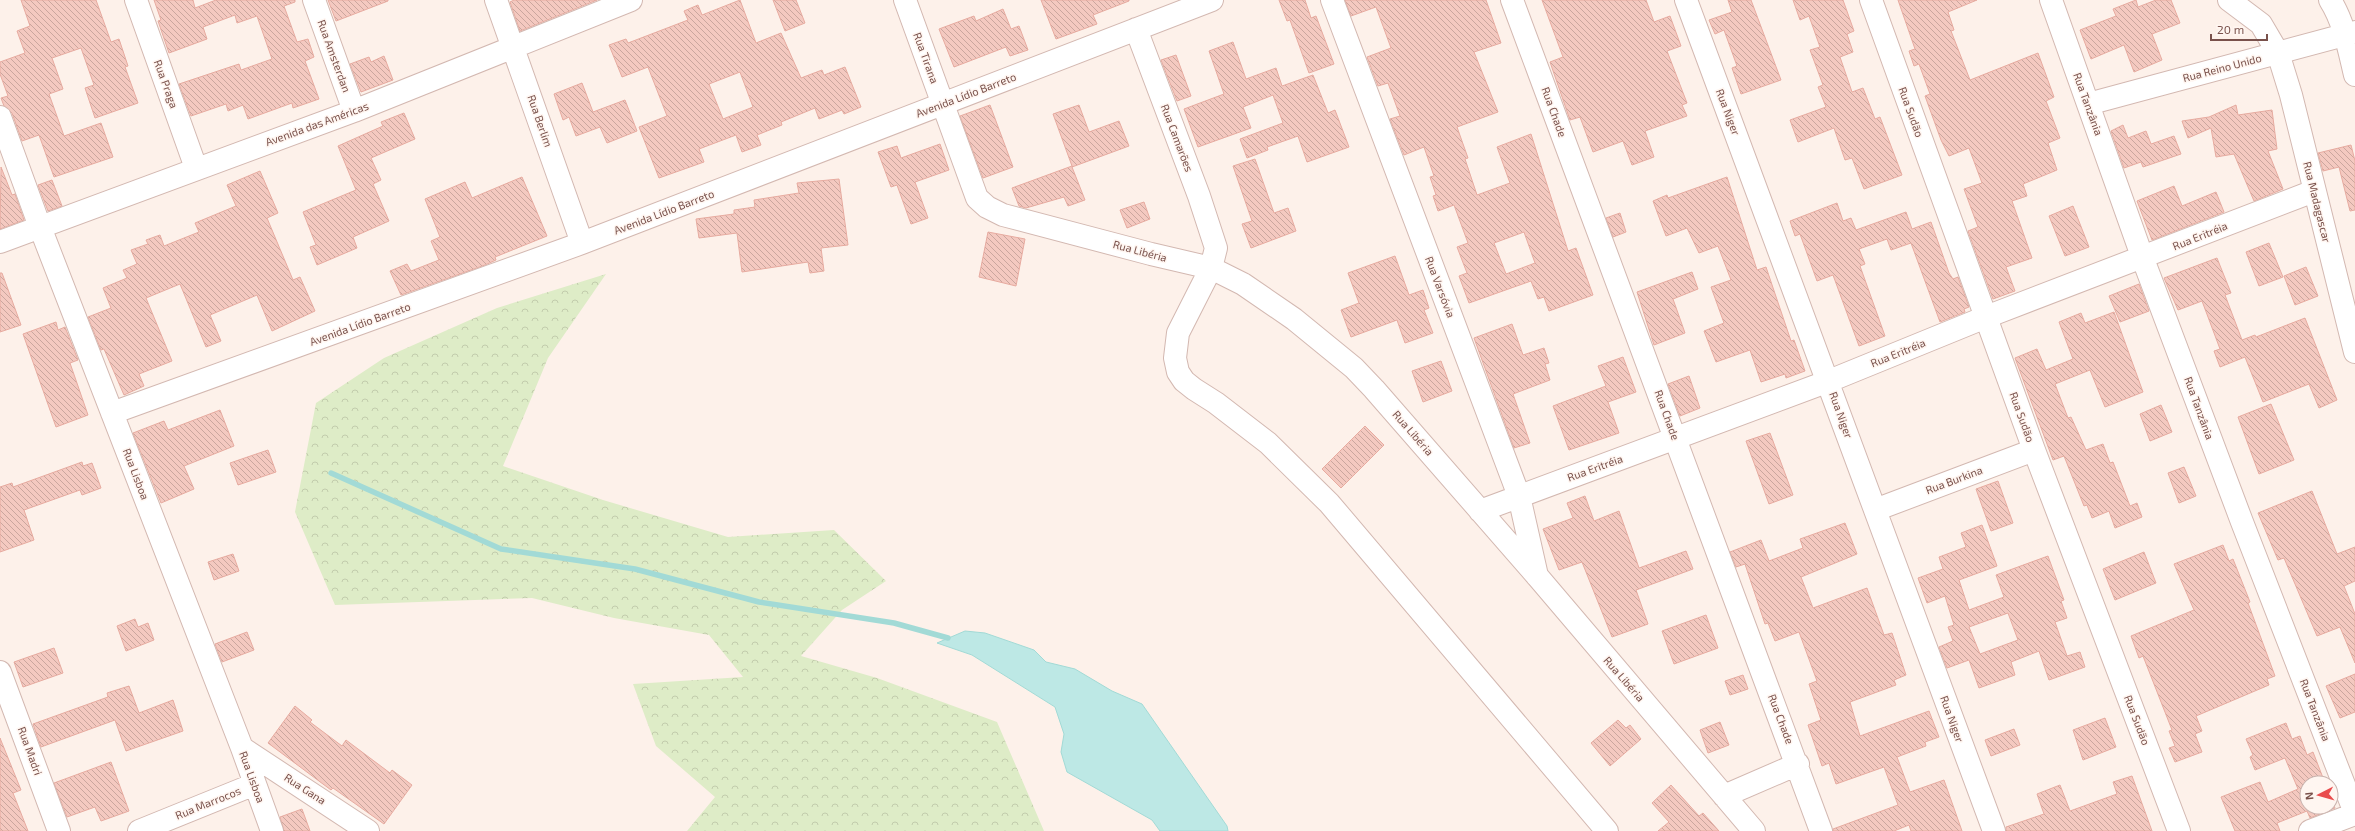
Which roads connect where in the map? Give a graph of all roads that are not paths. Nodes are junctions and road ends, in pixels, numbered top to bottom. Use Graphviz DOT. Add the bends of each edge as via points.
graph roads {
  1 [pos="136,0"];
  2 [pos="314,0"];
  3 [pos="496,0"];
  4 [pos="631,0"];
  5 [pos="905,0"];
  6 [pos="1212,0"];
  7 [pos="1332,0"];
  8 [pos="1512,0"];
  9 [pos="1686,0"];
  10 [pos="1871,0"];
  11 [pos="2051,0"];
  12 [pos="2228,0"];
  13 [pos="2330,0"];
  14 [pos="1136,29"];
  15 [pos="2350,33"];
  16 [pos="513,46"];
  17 [pos="2278,53"];
  18 [pos="2355,75"];
  19 [pos="943,104"];
  20 [pos="2088,104"];
  21 [pos="354,112"];
  22 [pos="0,117"];
  23 [pos="196,168"];
  24 [pos="971,184"];
  25 [pos="2314,191"];
  26 [pos="40,227"];
  27 [pos="0,242"];
  28 [pos="582,243"];
  29 [pos="1214,258"];
  30 [pos="2143,259"];
  31 [pos="1986,318"];
  32 [pos="2355,352"];
  33 [pos="1829,381"];
  34 [pos="112,413"];
  35 [pos="1675,438"];
  36 [pos="2034,450"];
  37 [pos="1519,496"];
  38 [pos="1875,510"];
  39 [pos="1480,511"];
  40 [pos="1538,577"];
  41 [pos="0,672"];
  42 [pos="242,748"];
  43 [pos="1798,764"];
  44 [pos="255,784"];
  45 [pos="1724,796"];
  46 [pos="2355,814"];
  47 [pos="60,831"];
  48 [pos="139,831"];
  49 [pos="272,831"];
  50 [pos="368,831"];
  51 [pos="1607,831"];
  52 [pos="1754,831"];
  53 [pos="1821,831"];
  54 [pos="1994,831"];
  55 [pos="2179,831"];
  56 [pos="2310,831"];
  1 -- 23 [label="street, Rua Praga"];
  2 -- 21 [label="street, Rua Amsterdan"];
  3 -- 16 [label="street, Rua Berlim"];
  4 -- 16 [label="street, Avenida das Américas"];
  5 -- 19 [label="street, Rua Tirana"];
  6 -- 14 [label="street, Avenida Lídio Barreto"];
  7 -- 37 [label="street, Rua Varsóvia"];
  8 -- 35 [label="street, Rua Chade"];
  9 -- 33 [label="street, Rua Niger"];
  10 -- 31 [label="street, Rua Sudão"];
  11 -- 20 [label="street, Rua Tanzânia"];
  12 -- 17 [label="street, Rua Madagascar" via="2261,24"];
  13 -- 15 [label="street"];
  14 -- 19 [label="street, Avenida Lídio Barreto"];
  14 -- 29 [label="street, Rua Camarões" via="1199,196"];
  15 -- 17 [label="street, Rua Reino Unido"];
  15 -- 18 [label="street"];
  16 -- 21 [label="street, Avenida das Américas"];
  16 -- 28 [label="street, Rua Berlim"];
  17 -- 20 [label="street, Rua Reino Unido"];
  17 -- 25 [label="street, Rua Madagascar"];
  19 -- 24 [label="street, Rua Tirana"];
  19 -- 28 [label="street, Avenida Lídio Barreto"];
  20 -- 30 [label="street, Rua Tanzânia"];
  21 -- 23 [label="street, Avenida das Américas"];
  22 -- 26 [label="street, Rua Lisboa"];
  23 -- 26 [label="street, Avenida das Américas"];
  24 -- 29 [label="street, Rua Libéria" via="982,202 1003,215 1150,254"];
  25 -- 30 [label="street, Rua Eritréia"];
  25 -- 32 [label="street, Rua Madagascar"];
  26 -- 27 [label="street, Avenida das Américas"];
  26 -- 34 [label="street, Rua Lisboa"];
  28 -- 34 [label="street, Avenida Lídio Barreto"];
  29 -- 39 [label="street, Rua Libéria" via="1354,368"];
  29 -- 51 [label="street" via="1178,333 1176,358 1178,372 1184,381 1268,443 1329,503"];
  30 -- 31 [label="street, Rua Eritréia"];
  30 -- 46 [label="street, Rua Tanzânia"];
  31 -- 33 [label="street, Rua Eritréia"];
  31 -- 36 [label="street, Rua Sudão"];
  33 -- 35 [label="street, Rua Eritréia"];
  33 -- 38 [label="street, Rua Niger"];
  34 -- 42 [label="street, Rua Lisboa"];
  35 -- 37 [label="street, Rua Eritréia"];
  35 -- 43 [label="street, Rua Chade"];
  36 -- 38 [label="street, Rua Burkina"];
  36 -- 55 [label="street, Rua Sudão"];
  37 -- 39 [label="street, Rua Eritréia"];
  37 -- 40 [label="street, Rua Varsóvia"];
  38 -- 54 [label="street, Rua Niger"];
  39 -- 40 [label="street, Rua Libéria"];
  40 -- 45 [label="street, Rua Libéria"];
  41 -- 47 [label="street, Rua Madri"];
  42 -- 44 [label="street, Rua Lisboa"];
  42 -- 50 [label="street, Rua Gana"];
  43 -- 45 [label="street"];
  43 -- 53 [label="street, Rua Chade"];
  44 -- 48 [label="street, Rua Marrocos"];
  44 -- 49 [label="street, Rua Lisboa"];
  45 -- 52 [label="street, Rua Libéria"];
  46 -- 56 [label="street"];
}
